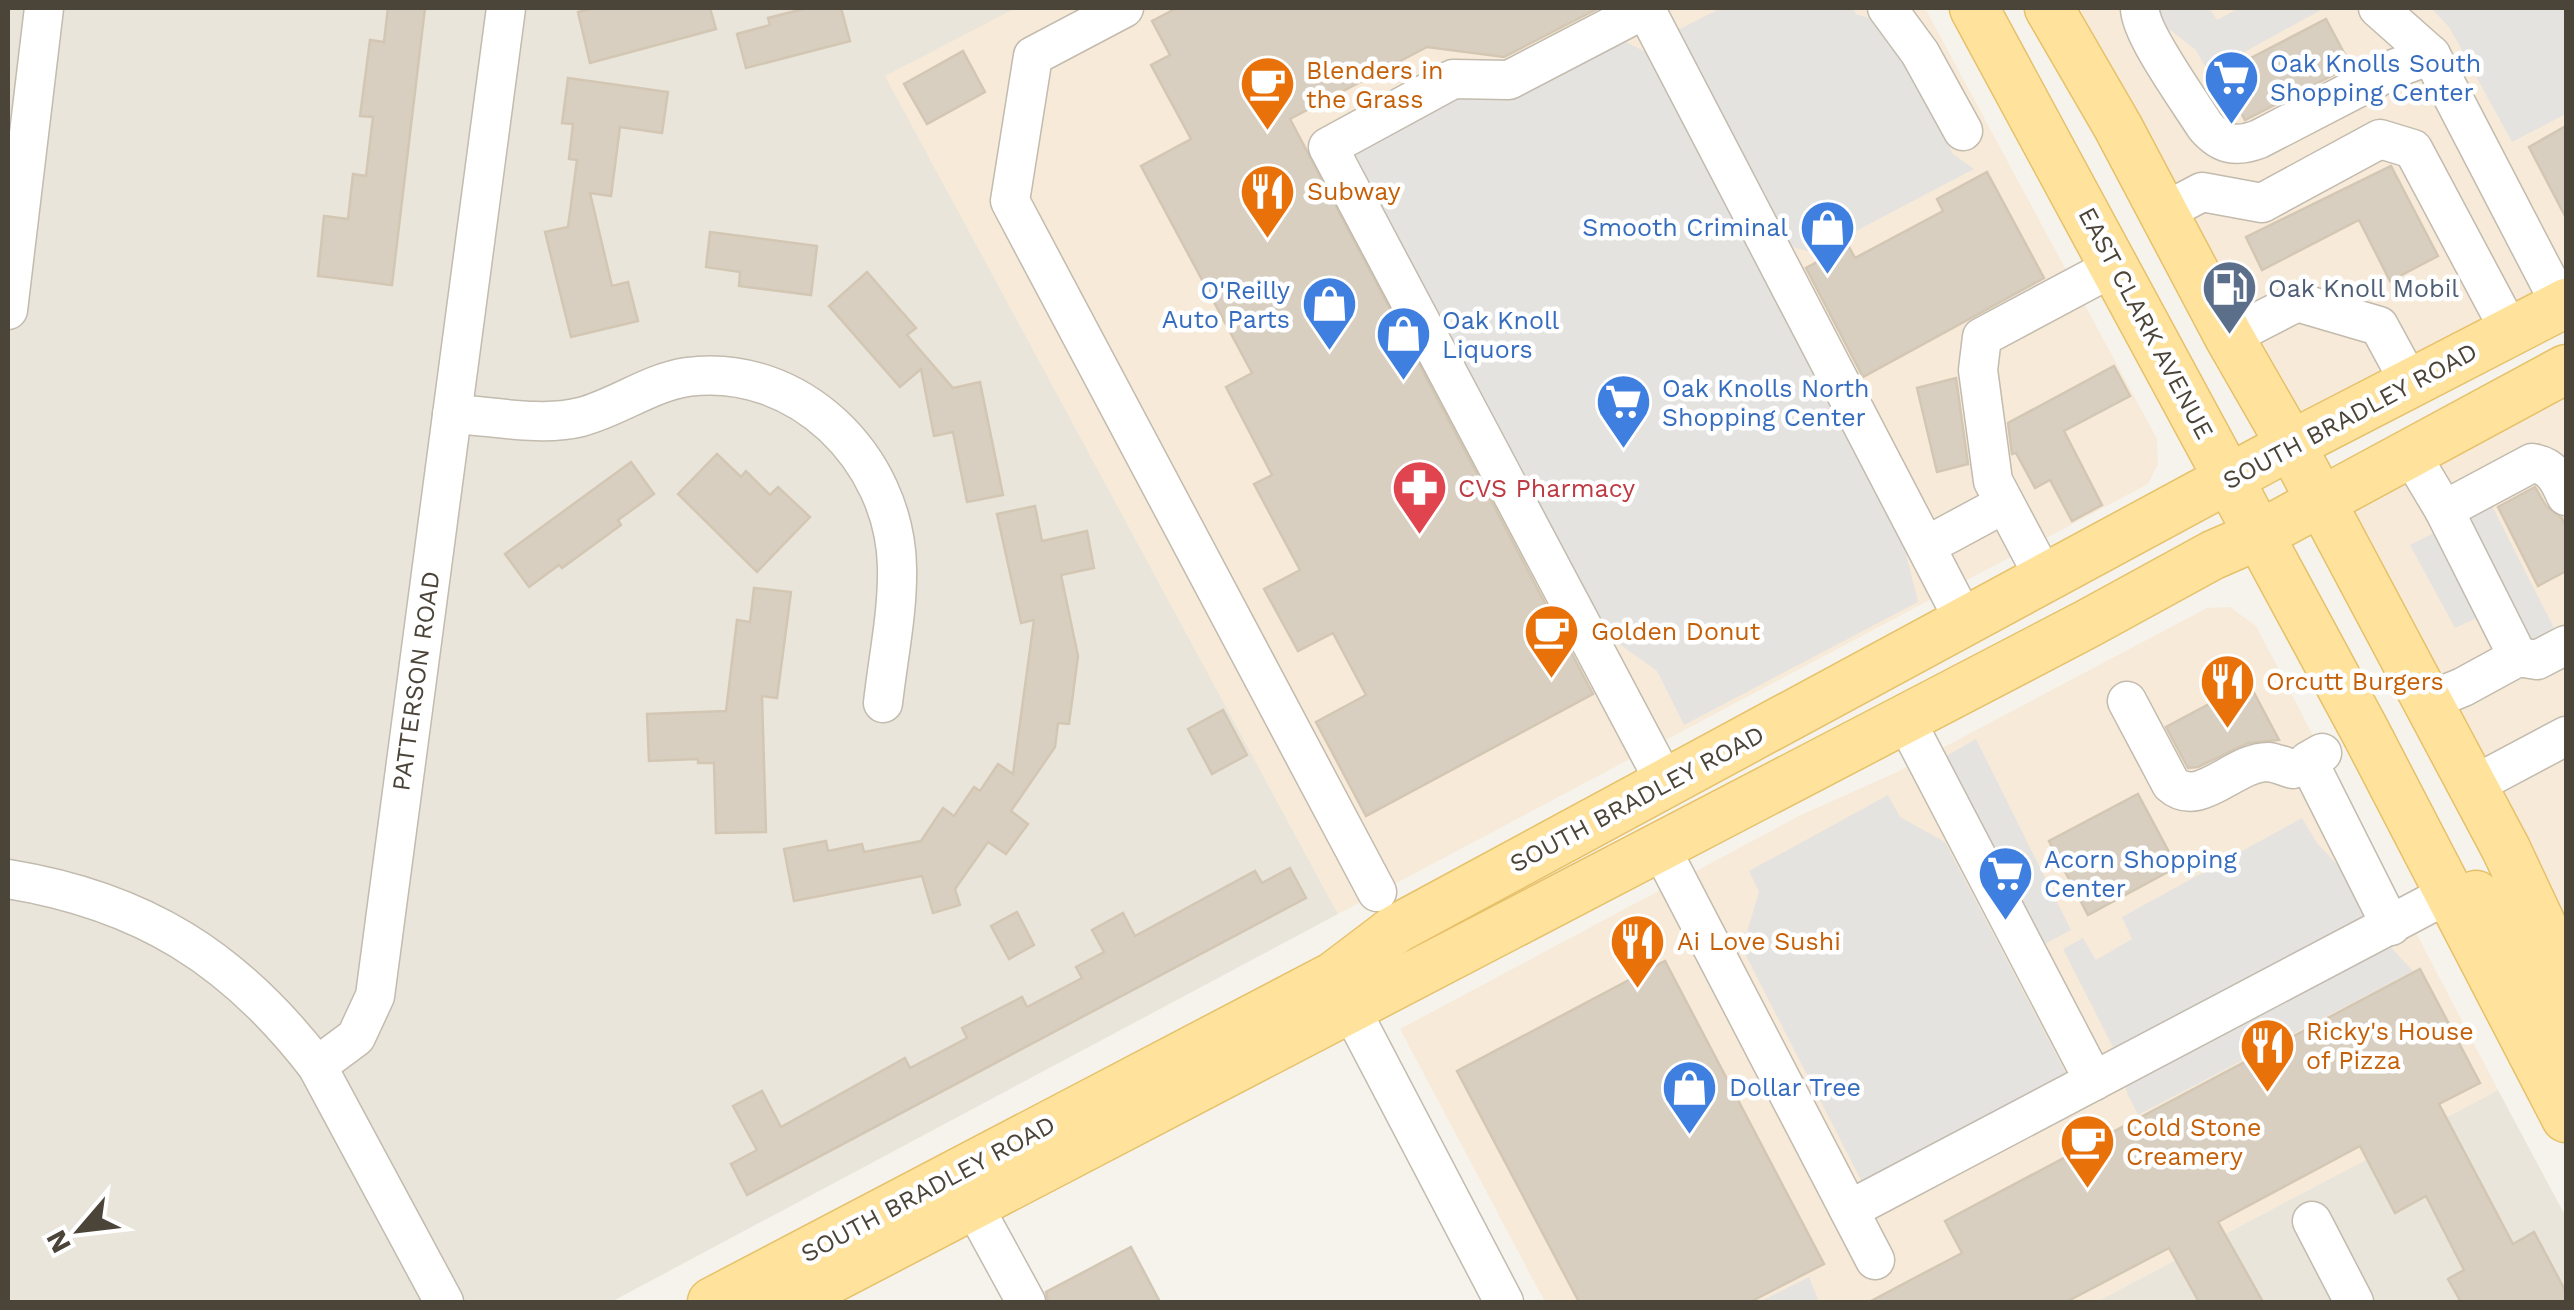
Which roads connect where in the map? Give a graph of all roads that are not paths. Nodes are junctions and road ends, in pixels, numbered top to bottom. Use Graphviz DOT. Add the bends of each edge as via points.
graph roads {
  1 [pos="44,8"];
  2 [pos="506,8"];
  3 [pos="1124,8"];
  4 [pos="1646,8"];
  5 [pos="1886,8"];
  6 [pos="1974,8"];
  7 [pos="2026,8"];
  8 [pos="2049,8"];
  9 [pos="2140,8"];
  10 [pos="2378,8"];
  11 [pos="2431,55"];
  12 [pos="2118,127"];
  13 [pos="1963,131"];
  14 [pos="15,183"];
  15 [pos="2164,212"];
  16 [pos="2115,266"];
  17 [pos="2564,304"];
  18 [pos="8,310"];
  19 [pos="2510,331"];
  20 [pos="2229,337"];
  21 [pos="2566,369"];
  22 [pos="2410,383"];
  23 [pos="452,414"];
  24 [pos="2291,445"];
  25 [pos="2410,453"];
  26 [pos="2230,479"];
  27 [pos="2566,496"];
  28 [pos="2321,501"];
  29 [pos="2004,504"];
  30 [pos="2444,510"];
  31 [pos="2259,534"];
  32 [pos="1926,546"];
  33 [pos="2045,578"];
  34 [pos="1965,622"];
  35 [pos="2566,645"];
  36 [pos="2518,657"];
  37 [pos="1846,686"];
  38 [pos="2128,701"];
  39 [pos="2428,702"];
  40 [pos="883,703"];
  41 [pos="1905,719"];
  42 [pos="2566,736"];
  43 [pos="1666,784"];
  44 [pos="2472,786"];
  45 [pos="1660,847"];
  46 [pos="8,879"];
  47 [pos="1377,892"];
  48 [pos="2450,894"];
  49 [pos="1436,908"];
  50 [pos="2391,926"];
  51 [pos="2566,973"];
  52 [pos="1341,993"];
  53 [pos="2566,1043"];
  54 [pos="316,1066"];
  55 [pos="2094,1082"];
  56 [pos="2566,1118"];
  57 [pos="973,1205"];
  58 [pos="1849,1210"];
  59 [pos="2312,1221"];
  60 [pos="1875,1260"];
  61 [pos="444,1302"];
  62 [pos="712,1302"];
  63 [pos="787,1302"];
  64 [pos="1026,1302"];
  65 [pos="1501,1302"];
  66 [pos="2354,1302"];
  1 -- 14 [label="street"];
  2 -- 23 [label="street, PATTERSON ROAD"];
  3 -- 47 [label="street" via="1033,56 1010,201"];
  4 -- 32 [label="street"];
  4 -- 43 [label="street" via="1509,80 1453,79 1328,147"];
  5 -- 13 [label="street"];
  6 -- 16 [label="main road, EAST CLARK AVENUE"];
  7 -- 12 [label="main road" via="2086,104"];
  8 -- 12 [label="main road"];
  9 -- 11 [label="street" via="2148,34 2205,126 2228,144 2260,139"];
  10 -- 11 [label="street"];
  11 -- 17 [label="street"];
  12 -- 15 [label="main road"];
  14 -- 18 [label="street"];
  15 -- 19 [label="street" via="2202,192 2262,203 2380,139 2413,149"];
  15 -- 20 [label="main road"];
  16 -- 26 [label="main road, EAST CLARK AVENUE"];
  16 -- 29 [label="street" via="1982,337 1978,370 1993,480"];
  17 -- 19 [label="main road, SOUTH BRADLEY ROAD"];
  19 -- 22 [label="main road, SOUTH BRADLEY ROAD"];
  20 -- 22 [label="street" via="2297,302 2379,326"];
  20 -- 24 [label="main road"];
  21 -- 25 [label="main road, SOUTH BRADLEY ROAD"];
  22 -- 24 [label="main road, SOUTH BRADLEY ROAD"];
  23 -- 40 [label="street" via="580,417 648,388 727,375 796,396 851,442 876,480 892,525 897,567"];
  23 -- 54 [label="street, PATTERSON ROAD" via="375,996 356,1038"];
  24 -- 26 [label="main road, SOUTH BRADLEY ROAD"];
  24 -- 28 [label="main road"];
  25 -- 28 [label="main road, SOUTH BRADLEY ROAD"];
  25 -- 30 [label="street"];
  26 -- 31 [label="main road, EAST CLARK AVENUE"];
  26 -- 33 [label="main road, SOUTH BRADLEY ROAD"];
  27 -- 30 [label="street" via="2554,472 2532,463"];
  28 -- 31 [label="main road, SOUTH BRADLEY ROAD"];
  28 -- 39 [label="main road"];
  29 -- 32 [label="street"];
  29 -- 33 [label="street"];
  30 -- 36 [label="street"];
  31 -- 41 [label="main road, SOUTH BRADLEY ROAD"];
  31 -- 48 [label="main road, EAST CLARK AVENUE"];
  32 -- 34 [label="street"];
  33 -- 34 [label="main road, SOUTH BRADLEY ROAD"];
  34 -- 37 [label="main road, SOUTH BRADLEY ROAD"];
  35 -- 36 [label="street" via="2537,660"];
  36 -- 39 [label="street"];
  37 -- 43 [label="main road, SOUTH BRADLEY ROAD"];
  37 -- 45 [label="main road" via="1812,738 1688,806 1662,834"];
  38 -- 50 [label="street" via="2181,792 2194,794 2242,768 2308,761"];
  39 -- 44 [label="main road"];
  41 -- 45 [label="main road, SOUTH BRADLEY ROAD"];
  41 -- 55 [label="street"];
  42 -- 44 [label="street"];
  43 -- 49 [label="main road, SOUTH BRADLEY ROAD"];
  44 -- 51 [label="main road"];
  45 -- 49 [label="main road" via="1644,840 1610,844 1496,905"];
  45 -- 52 [label="main road, SOUTH BRADLEY ROAD"];
  45 -- 58 [label="street"];
  46 -- 54 [label="street" via="98,900 156,924 226,968"];
  48 -- 50 [label="street"];
  48 -- 53 [label="main road" via="2479,895 2496,910"];
  48 -- 56 [label="main road, EAST CLARK AVENUE"];
  49 -- 52 [label="main road, SOUTH BRADLEY ROAD" via="1396,929"];
  50 -- 55 [label="street"];
  52 -- 57 [label="main road, SOUTH BRADLEY ROAD"];
  52 -- 62 [label="main road, SOUTH BRADLEY ROAD"];
  52 -- 65 [label="street"];
  54 -- 61 [label="street"];
  55 -- 58 [label="street"];
  57 -- 63 [label="main road, SOUTH BRADLEY ROAD"];
  57 -- 64 [label="street"];
  58 -- 60 [label="street"];
  59 -- 66 [label="street"];
}
